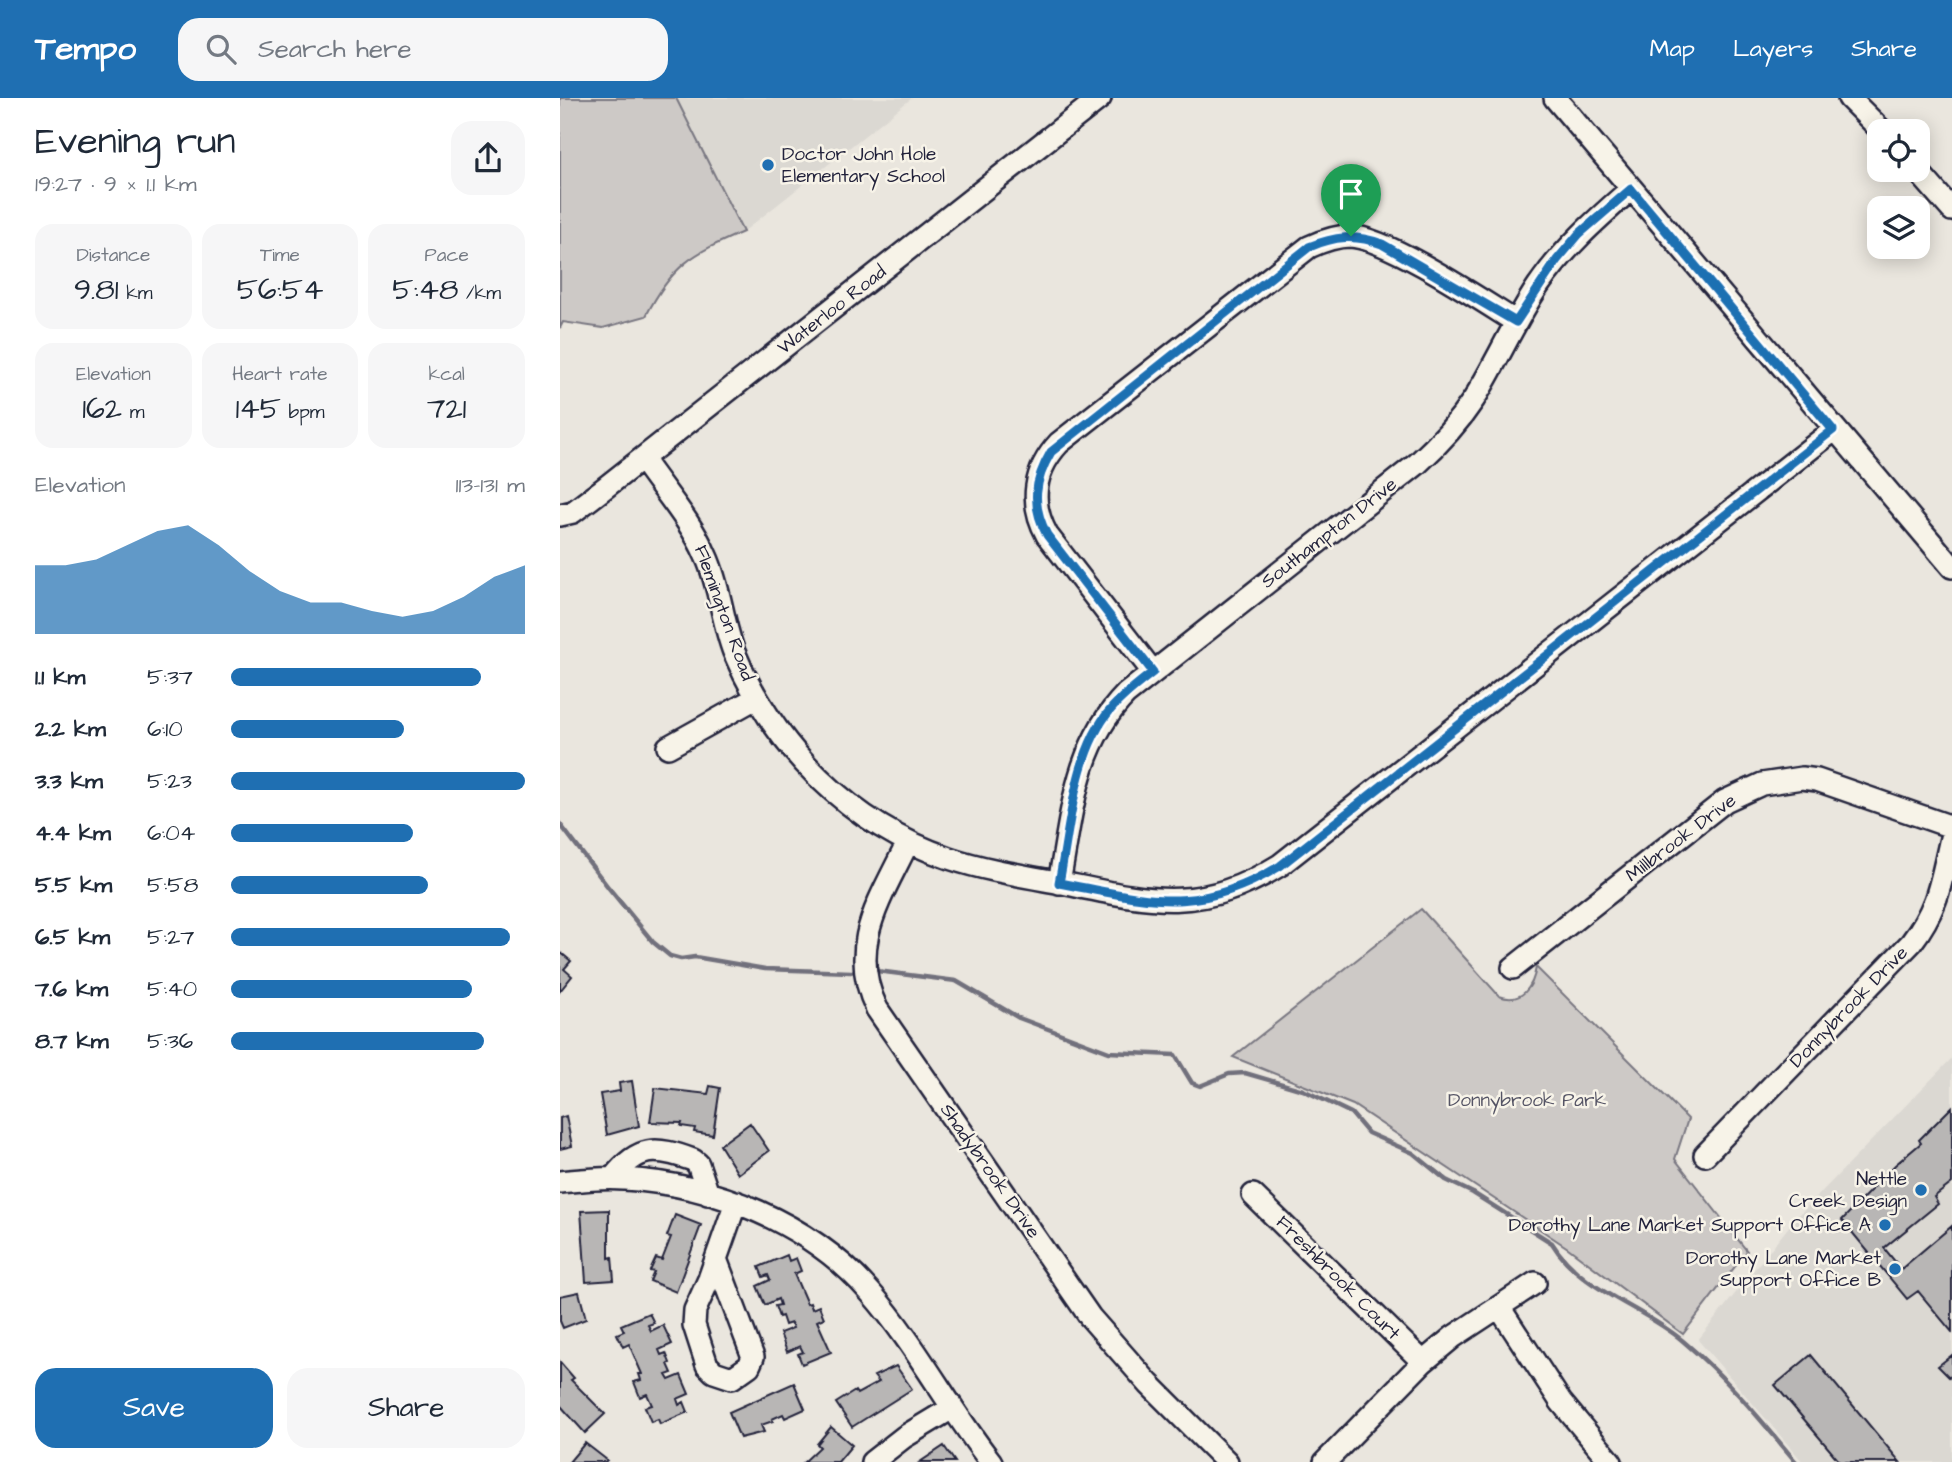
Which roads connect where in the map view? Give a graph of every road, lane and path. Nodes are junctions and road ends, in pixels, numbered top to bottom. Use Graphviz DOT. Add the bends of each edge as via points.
graph roads {
  1 [pos="1100,98"];
  2 [pos="1555,98"];
  3 [pos="1849,98"];
  4 [pos="1870,119"];
  5 [pos="1928,182"];
  6 [pos="1631,189"];
  7 [pos="1952,210"];
  8 [pos="1516,322"];
  9 [pos="1833,430"];
  10 [pos="642,459"];
  11 [pos="560,515"];
  12 [pos="1951,564"];
  13 [pos="1153,672"];
  14 [pos="756,698"];
  15 [pos="668,747"];
  16 [pos="1952,827"];
  17 [pos="1952,834"];
  18 [pos="908,842"];
  19 [pos="1059,883"];
  20 [pos="1513,968"];
  21 [pos="1705,1154"];
  22 [pos="613,1178"];
  23 [pos="560,1182"];
  24 [pos="708,1194"];
  25 [pos="1253,1195"];
  26 [pos="736,1202"];
  27 [pos="716,1259"];
  28 [pos="1535,1283"];
  29 [pos="1499,1307"];
  30 [pos="1423,1362"];
  31 [pos="952,1408"];
  32 [pos="872,1462"];
  33 [pos="990,1462"];
  34 [pos="1227,1462"];
  35 [pos="1325,1462"];
  36 [pos="1611,1462"];
  1 -- 10 [label="street, Waterloo Road"];
  2 -- 6 [label="street"];
  3 -- 4 [label="street"];
  5 -- 7 [label="street"];
  6 -- 8 [label="street, Southampton Drive" via="1579,234"];
  6 -- 9 [label="street"];
  8 -- 13 [label="street, Southampton Drive" via="1475,397 1439,444"];
  8 -- 13 [label="street" via="1382,244 1351,236 1327,239 1309,247 1059,443 1041,469 1038,518"];
  9 -- 12 [label="street"];
  9 -- 19 [label="street, Flemington Road" via="1259,879 1211,897 1166,901"];
  10 -- 11 [label="street, Waterloo Road" via="573,512"];
  10 -- 14 [label="street, Flemington Road" via="706,555 734,651"];
  13 -- 19 [label="street, Southampton Drive" via="1111,709 1089,744"];
  14 -- 15 [label="street"];
  14 -- 18 [label="street, Flemington Road" via="814,774 850,806"];
  16 -- 20 [label="street, Millbrook Drive" via="1817,780 1787,778 1762,783 1725,800"];
  17 -- 21 [label="street, Donnybrook Drive" via="1941,889 1911,943"];
  18 -- 19 [label="street, Flemington Road" via="974,866"];
  18 -- 34 [label="street, Shadybrook Drive" via="865,941 864,975 877,1009 1090,1317"];
  22 -- 23 [label="street"];
  22 -- 24 [label="street"];
  22 -- 24 [label="street" via="633,1156 648,1150 693,1160"];
  24 -- 26 [label="street"];
  25 -- 30 [label="street, Freshbrook Court"];
  26 -- 27 [label="street"];
  26 -- 31 [label="street" via="799,1233 853,1275 905,1336"];
  27 -- 27 [label="street" via="695,1310 694,1325 707,1365 732,1378 749,1366 753,1357"];
  28 -- 29 [label="street"];
  29 -- 30 [label="street"];
  29 -- 36 [label="street" via="1561,1402"];
  30 -- 35 [label="street"];
  31 -- 32 [label="street"];
  31 -- 33 [label="street"];
}
